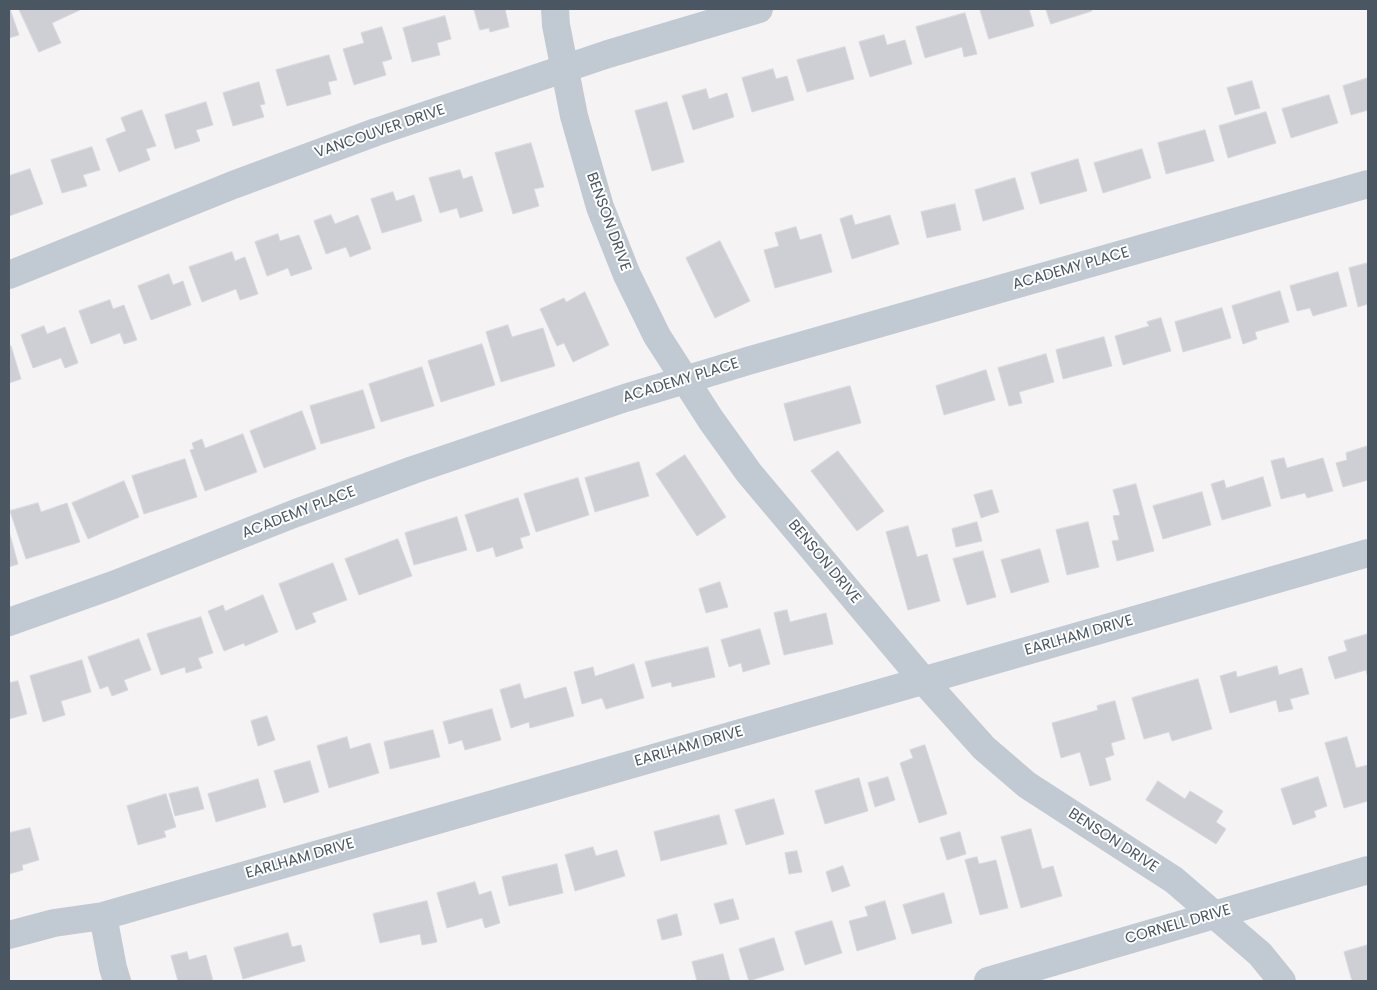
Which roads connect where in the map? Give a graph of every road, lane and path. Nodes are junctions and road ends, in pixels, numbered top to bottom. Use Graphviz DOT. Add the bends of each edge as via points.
graph roads {
  1 [pos="555,9"];
  2 [pos="759,9"];
  3 [pos="564,69"];
  4 [pos="1368,184"];
  5 [pos="9,275"];
  6 [pos="685,380"];
  7 [pos="1368,552"];
  8 [pos="9,622"];
  9 [pos="923,680"];
  10 [pos="1368,870"];
  11 [pos="1214,914"];
  12 [pos="104,916"];
  13 [pos="9,935"];
  14 [pos="117,981"];
  15 [pos="988,981"];
  16 [pos="1282,981"];
  1 -- 3 [label="street, BENSON DRIVE"];
  2 -- 3 [label="street, VANCOUVER DRIVE"];
  3 -- 5 [label="street, VANCOUVER DRIVE" via="251,178"];
  3 -- 6 [label="street, BENSON DRIVE" via="603,215 631,284 657,336"];
  4 -- 6 [label="street, ACADEMY PLACE"];
  6 -- 8 [label="street, ACADEMY PLACE" via="414,470"];
  6 -- 9 [label="street, BENSON DRIVE" via="749,473"];
  7 -- 9 [label="street, EARLHAM DRIVE"];
  9 -- 11 [label="street, BENSON DRIVE" via="984,748 1026,785 1174,880"];
  9 -- 12 [label="street, EARLHAM DRIVE"];
  10 -- 11 [label="street, CORNELL DRIVE"];
  11 -- 15 [label="street, CORNELL DRIVE"];
  11 -- 16 [label="street, BENSON DRIVE" via="1260,954"];
  12 -- 13 [label="street, EARLHAM DRIVE" via="54,923"];
  12 -- 14 [label="street"];
}
